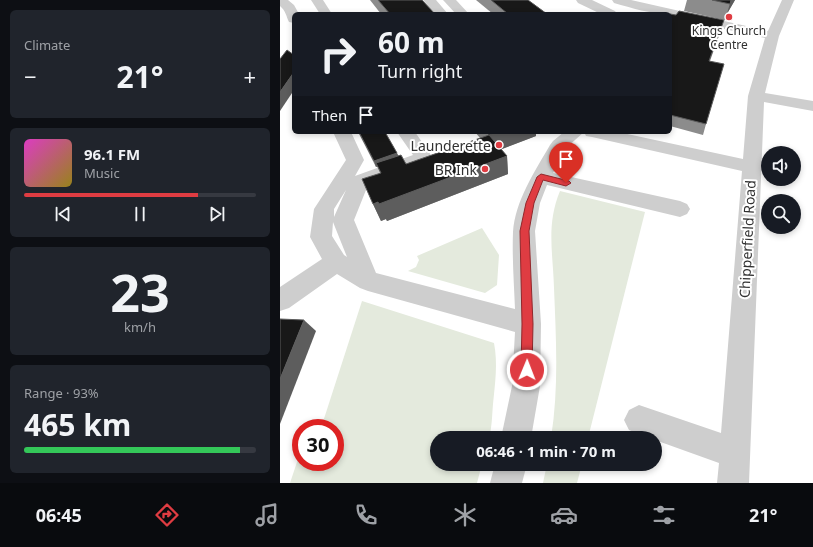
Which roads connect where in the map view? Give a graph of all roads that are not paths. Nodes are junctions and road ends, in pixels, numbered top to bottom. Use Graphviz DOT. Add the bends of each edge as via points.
graph roads {
  1 [pos="280,0"];
  2 [pos="317,0"];
  3 [pos="429,0"];
  4 [pos="449,0"];
  5 [pos="582,0"];
  6 [pos="618,0"];
  7 [pos="788,0"];
  8 [pos="570,5"];
  9 [pos="632,5"];
  10 [pos="325,12"];
  11 [pos="440,12"];
  12 [pos="461,12"];
  13 [pos="580,12"];
  14 [pos="609,12"];
  15 [pos="617,12"];
  16 [pos="664,12"];
  17 [pos="292,14"];
  18 [pos="672,14"];
  19 [pos="772,36"];
  20 [pos="756,96"];
  21 [pos="813,106"];
  22 [pos="343,134"];
  23 [pos="407,134"];
  24 [pos="573,134"];
  25 [pos="601,134"];
  26 [pos="752,167"];
  27 [pos="541,177"];
  28 [pos="680,209"];
  29 [pos="336,262"];
  30 [pos="368,281"];
  31 [pos="280,300"];
  32 [pos="528,324"];
  33 [pos="639,420"];
  34 [pos="517,431"];
  35 [pos="735,453"];
  36 [pos="509,471"];
  37 [pos="506,483"];
  38 [pos="733,483"];
  1 -- 17 [label="street" via="290,8"];
  2 -- 10 [label="street"];
  3 -- 11 [label="street"];
  4 -- 12 [label="street"];
  5 -- 14 [label="street"];
  6 -- 9 [label="street"];
  7 -- 19 [label="street, Chipperfield Road"];
  8 -- 13 [label="street"];
  9 -- 15 [label="street"];
  9 -- 16 [label="street"];
  18 -- 19 [label="street"];
  19 -- 20 [label="street, Chipperfield Road"];
  20 -- 21 [label="street"];
  20 -- 26 [label="street, Chipperfield Road"];
  22 -- 29 [label="street" via="355,160 324,209 321,237"];
  23 -- 30 [label="street" via="424,158 360,181 343,220"];
  24 -- 27 [label="street" via="559,145"];
  25 -- 26 [label="street"];
  26 -- 35 [label="street, Chipperfield Road"];
  27 -- 28 [label="street"];
  27 -- 32 [label="street" via="530,203 524,231"];
  29 -- 30 [label="street"];
  29 -- 31 [label="street"];
  30 -- 32 [label="street"];
  32 -- 34 [label="street" via="526,386"];
  33 -- 35 [label="street"];
  35 -- 38 [label="street, Chipperfield Road"];
  36 -- 37 [label="street"];
}
